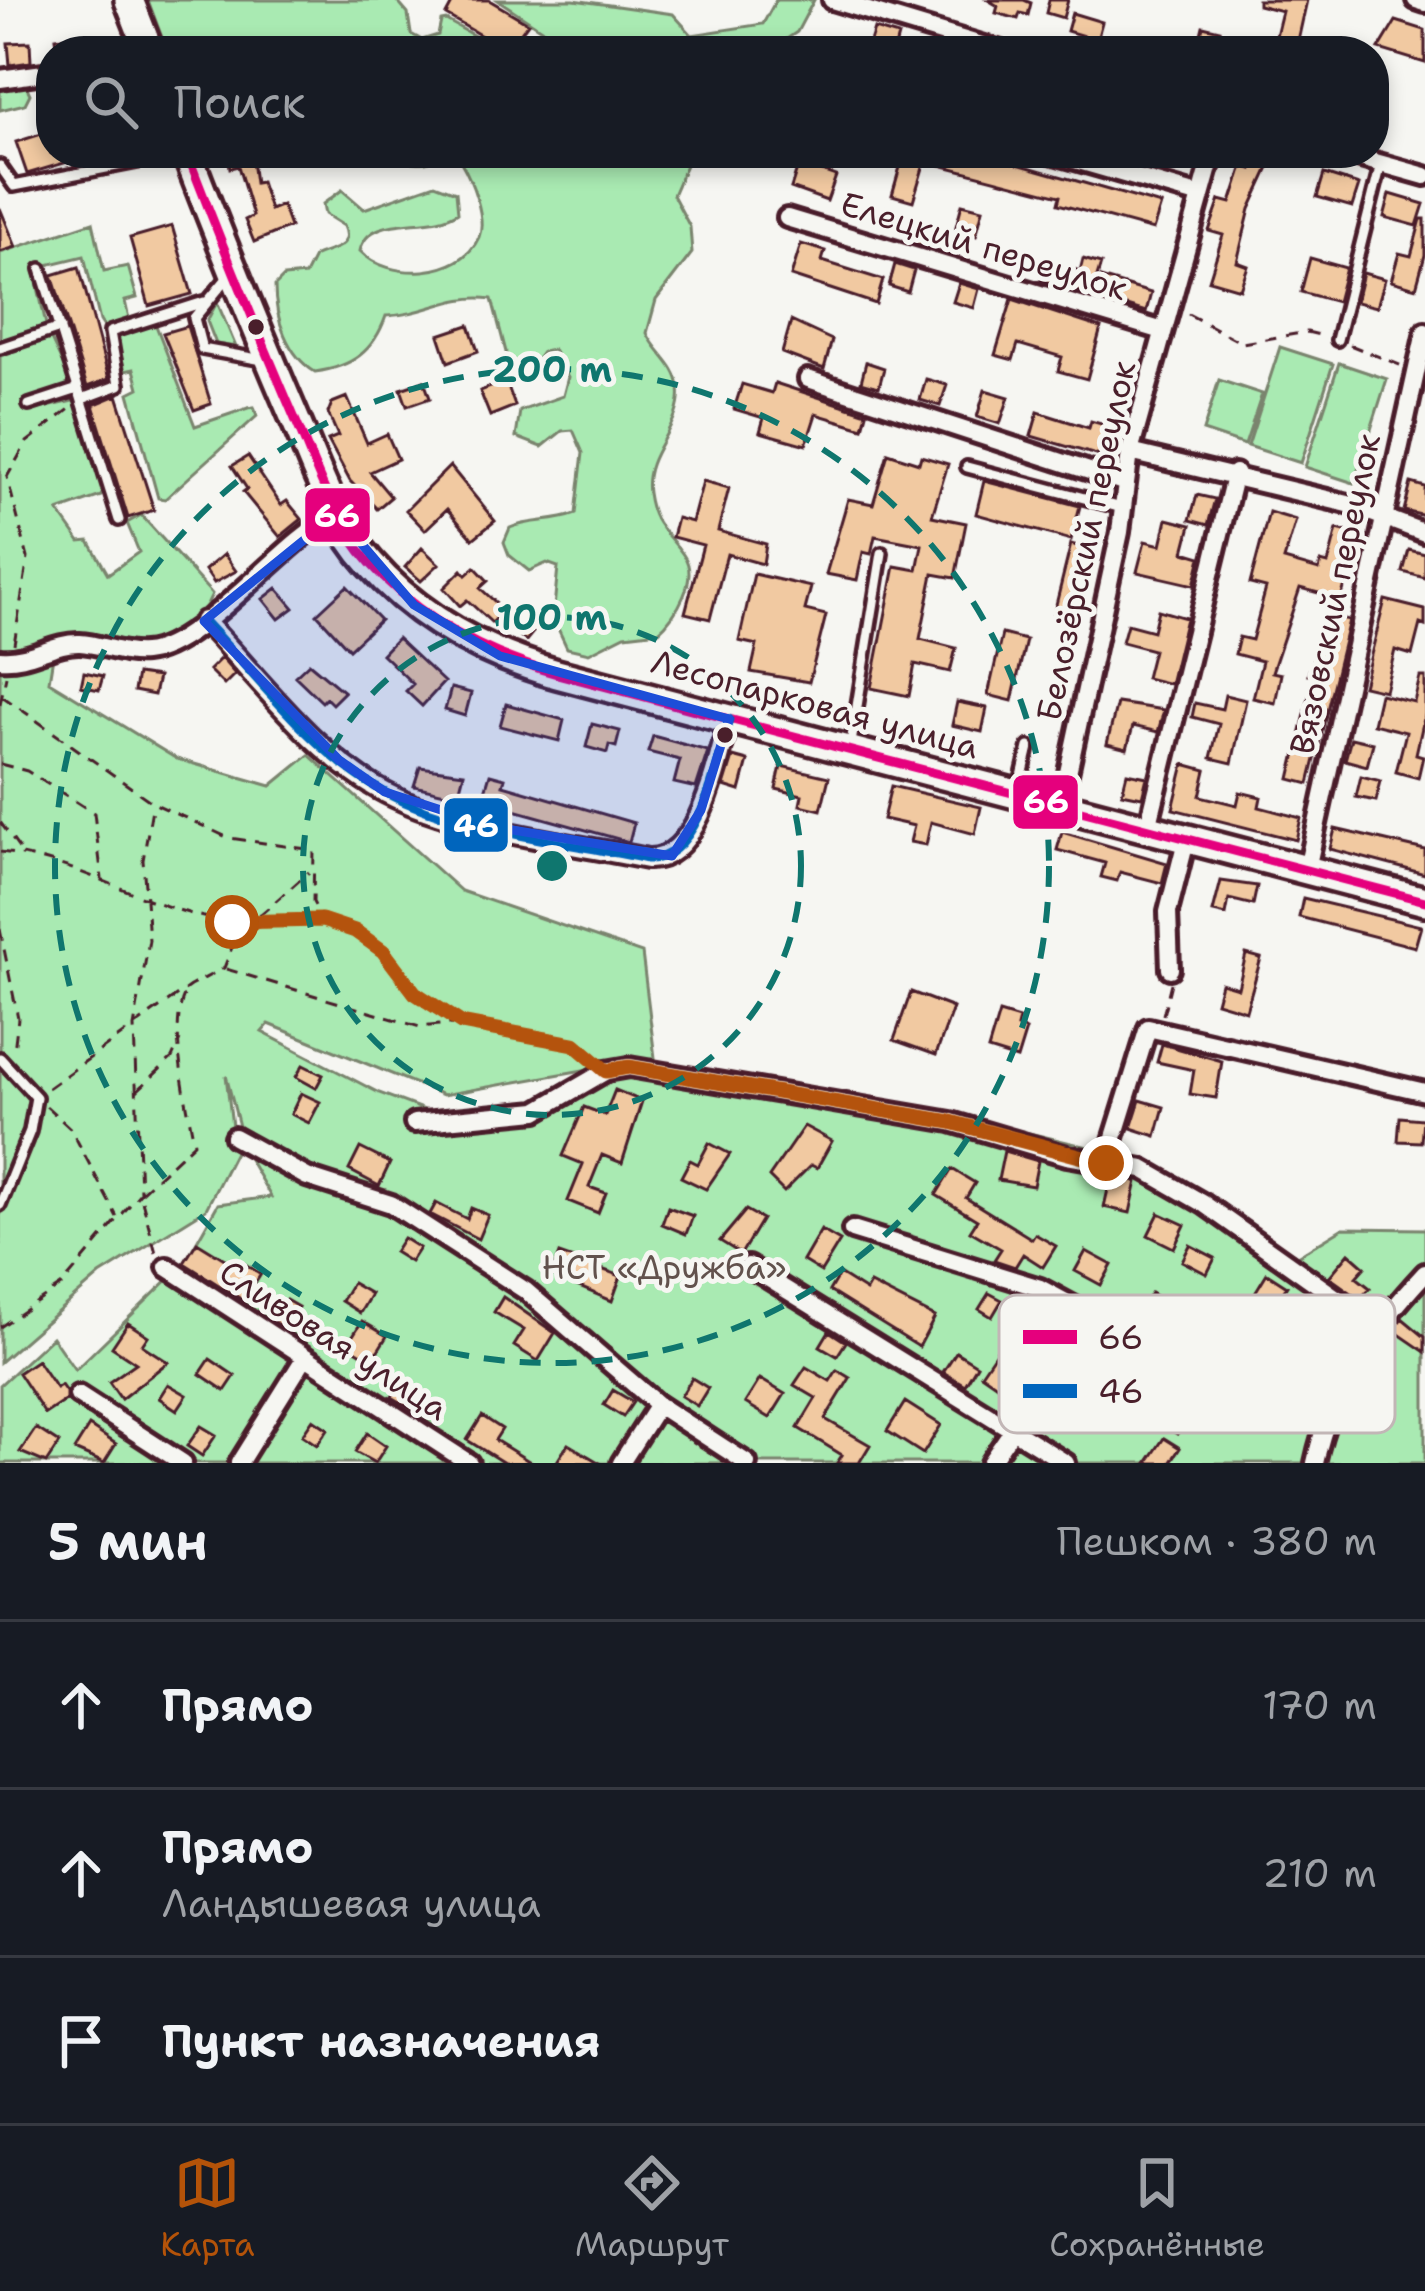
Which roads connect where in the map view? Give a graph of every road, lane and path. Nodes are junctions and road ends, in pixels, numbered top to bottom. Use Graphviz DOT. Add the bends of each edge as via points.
graph roads {
  1 [pos="130,0"];
  2 [pos="832,0"];
  3 [pos="143,36"];
  4 [pos="951,36"];
  5 [pos="36,74"];
  6 [pos="0,79"];
  7 [pos="0,166"];
  8 [pos="1389,166"];
  9 [pos="112,168"];
  10 [pos="191,168"];
  11 [pos="1104,168"];
  12 [pos="1209,168"];
  13 [pos="1380,168"];
  14 [pos="1425,176"];
  15 [pos="1201,196"];
  16 [pos="787,218"];
  17 [pos="41,269"];
  18 [pos="233,272"];
  19 [pos="204,302"];
  20 [pos="1169,309"];
  21 [pos="60,328"];
  22 [pos="1163,331"];
  23 [pos="1425,332"];
  24 [pos="1337,340"];
  25 [pos="0,348"];
  26 [pos="270,360"];
  27 [pos="1414,373"];
  28 [pos="808,379"];
  29 [pos="80,394"];
  30 [pos="29,406"];
  31 [pos="1130,452"];
  32 [pos="967,467"];
  33 [pos="1235,472"];
  34 [pos="1123,482"];
  35 [pos="1122,508"];
  36 [pos="336,514"];
  37 [pos="1382,517"];
  38 [pos="119,520"];
  39 [pos="1425,533"];
  40 [pos="883,553"];
  41 [pos="204,621"];
  42 [pos="5,660"];
  43 [pos="2,696"];
  44 [pos="0,704"];
  45 [pos="729,718"];
  46 [pos="1029,747"];
  47 [pos="850,748"];
  48 [pos="0,764"];
  49 [pos="1018,794"];
  50 [pos="153,803"];
  51 [pos="1061,805"];
  52 [pos="0,822"];
  53 [pos="1148,827"];
  54 [pos="1187,837"];
  55 [pos="0,852"];
  56 [pos="23,854"];
  57 [pos="1307,869"];
  58 [pos="310,871"];
  59 [pos="103,881"];
  60 [pos="149,901"];
  61 [pos="1425,901"];
  62 [pos="322,920"];
  63 [pos="232,922"];
  64 [pos="0,928"];
  65 [pos="224,968"];
  66 [pos="1170,969"];
  67 [pos="190,986"];
  68 [pos="461,1023"];
  69 [pos="134,1027"];
  70 [pos="1154,1027"];
  71 [pos="181,1036"];
  72 [pos="0,1058"];
  73 [pos="12,1066"];
  74 [pos="606,1071"];
  75 [pos="135,1092"];
  76 [pos="1425,1093"];
  77 [pos="36,1096"];
  78 [pos="414,1123"];
  79 [pos="234,1137"];
  80 [pos="1106,1163"];
  81 [pos="140,1193"];
  82 [pos="0,1205"];
  83 [pos="117,1216"];
  84 [pos="852,1230"];
  85 [pos="748,1266"];
  86 [pos="167,1267"];
  87 [pos="1425,1273"];
  88 [pos="1052,1295"];
  89 [pos="1332,1295"];
  90 [pos="1395,1305"];
  91 [pos="0,1327"];
  92 [pos="305,1357"];
  93 [pos="78,1395"];
  94 [pos="658,1405"];
  95 [pos="999,1418"];
  96 [pos="1010,1433"];
  97 [pos="1023,1433"];
  98 [pos="1325,1433"];
  99 [pos="183,1463"];
  100 [pos="239,1463"];
  101 [pos="469,1463"];
  102 [pos="621,1463"];
  103 [pos="747,1463"];
  104 [pos="990,1463"];
  105 [pos="1066,1463"];
  106 [pos="1315,1463"];
  1 -- 3 [label="main road"];
  2 -- 4 [label="street"];
  5 -- 6 [label="street"];
  7 -- 9 [label="lane" via="6,181 24,186"];
  8 -- 14 [label="street"];
  10 -- 18 [label="main road, Лесопарковая улица"];
  11 -- 15 [label="street"];
  12 -- 15 [label="street, Белозёрский переулок"];
  13 -- 24 [label="lane"];
  15 -- 20 [label="street, Белозёрский переулок"];
  16 -- 22 [label="street, Елецкий переулок"];
  17 -- 21 [label="lane"];
  18 -- 19 [label="lane"];
  18 -- 26 [label="main road, Лесопарковая улица"];
  19 -- 26 [label="lane" via="193,326 202,349"];
  19 -- 29 [label="lane" via="110,332 119,385"];
  20 -- 22 [label="street, Белозёрский переулок"];
  20 -- 24 [label="path" via="1242,343 1307,332"];
  21 -- 25 [label="lane"];
  21 -- 29 [label="lane"];
  22 -- 31 [label="street, Белозёрский переулок"];
  23 -- 27 [label="street, Вязовский переулок"];
  24 -- 27 [label="path"];
  26 -- 36 [label="main road, Лесопарковая улица"];
  27 -- 37 [label="street, Вязовский переулок"];
  28 -- 34 [label="street"];
  29 -- 30 [label="lane"];
  29 -- 38 [label="lane"];
  29 -- 42 [label="path" via="27,442 7,477 28,558"];
  31 -- 33 [label="street"];
  31 -- 34 [label="street, Белозёрский переулок"];
  32 -- 35 [label="lane"];
  33 -- 37 [label="street"];
  33 -- 53 [label="street"];
  34 -- 35 [label="street, Белозёрский переулок"];
  35 -- 51 [label="street, Белозёрский переулок"];
  36 -- 41 [label="street"];
  36 -- 45 [label="main road, Лесопарковая улица" via="382,577 477,644 527,666"];
  37 -- 39 [label="street"];
  37 -- 57 [label="street, Вязовский переулок"];
  40 -- 47 [label="lane"];
  41 -- 42 [label="street" via="140,654 76,643"];
  41 -- 45 [label="street" via="339,760 385,792 647,859 680,849 710,789"];
  42 -- 43 [label="path"];
  43 -- 44 [label="path"];
  43 -- 50 [label="path"];
  45 -- 47 [label="main road, Лесопарковая улица"];
  46 -- 49 [label="lane"];
  47 -- 49 [label="main road, Лесопарковая улица"];
  48 -- 59 [label="path" via="94,813"];
  49 -- 51 [label="main road, Лесопарковая улица"];
  50 -- 58 [label="path" via="229,838 314,850"];
  50 -- 60 [label="path" via="143,860"];
  51 -- 53 [label="main road, Лесопарковая улица"];
  52 -- 56 [label="path"];
  53 -- 54 [label="main road, Лесопарковая улица"];
  54 -- 57 [label="main road, Лесопарковая улица"];
  54 -- 66 [label="street" via="1168,912"];
  55 -- 56 [label="path"];
  56 -- 59 [label="path"];
  57 -- 61 [label="main road, Лесопарковая улица"];
  58 -- 62 [label="path"];
  58 -- 63 [label="path" via="261,914"];
  59 -- 60 [label="path"];
  60 -- 63 [label="path"];
  60 -- 69 [label="path"];
  62 -- 63 [label="path"];
  62 -- 68 [label="path" via="383,951 415,993"];
  63 -- 65 [label="path" via="236,938"];
  64 -- 73 [label="path" via="18,1018"];
  65 -- 67 [label="path"];
  65 -- 68 [label="path" via="420,1027"];
  66 -- 70 [label="path"];
  67 -- 69 [label="path"];
  67 -- 71 [label="path" via="178,1004"];
  68 -- 74 [label="path" via="574,1044"];
  69 -- 75 [label="path"];
  69 -- 77 [label="path"];
  70 -- 76 [label="street"];
  70 -- 80 [label="street"];
  71 -- 75 [label="path" via="172,1058"];
  71 -- 81 [label="path" via="194,1143"];
  72 -- 73 [label="lane"];
  73 -- 77 [label="lane"];
  74 -- 78 [label="street" via="537,1111"];
  74 -- 80 [label="street" via="629,1067 951,1122"];
  75 -- 81 [label="path"];
  77 -- 82 [label="lane"];
  77 -- 83 [label="path" via="71,1129"];
  79 -- 94 [label="street" via="307,1177 391,1204 526,1291"];
  80 -- 89 [label="street" via="1173,1184"];
  81 -- 83 [label="path"];
  81 -- 86 [label="path" via="157,1259"];
  83 -- 91 [label="path" via="61,1286"];
  84 -- 88 [label="street"];
  85 -- 95 [label="street"];
  86 -- 92 [label="street, Сливовая улица"];
  87 -- 90 [label="street"];
  92 -- 100 [label="street"];
  92 -- 101 [label="street, Сливовая улица"];
  93 -- 99 [label="street"];
  94 -- 102 [label="street"];
  94 -- 103 [label="street"];
  96 -- 104 [label="street"];
  97 -- 105 [label="street"];
  98 -- 106 [label="street"];
}
